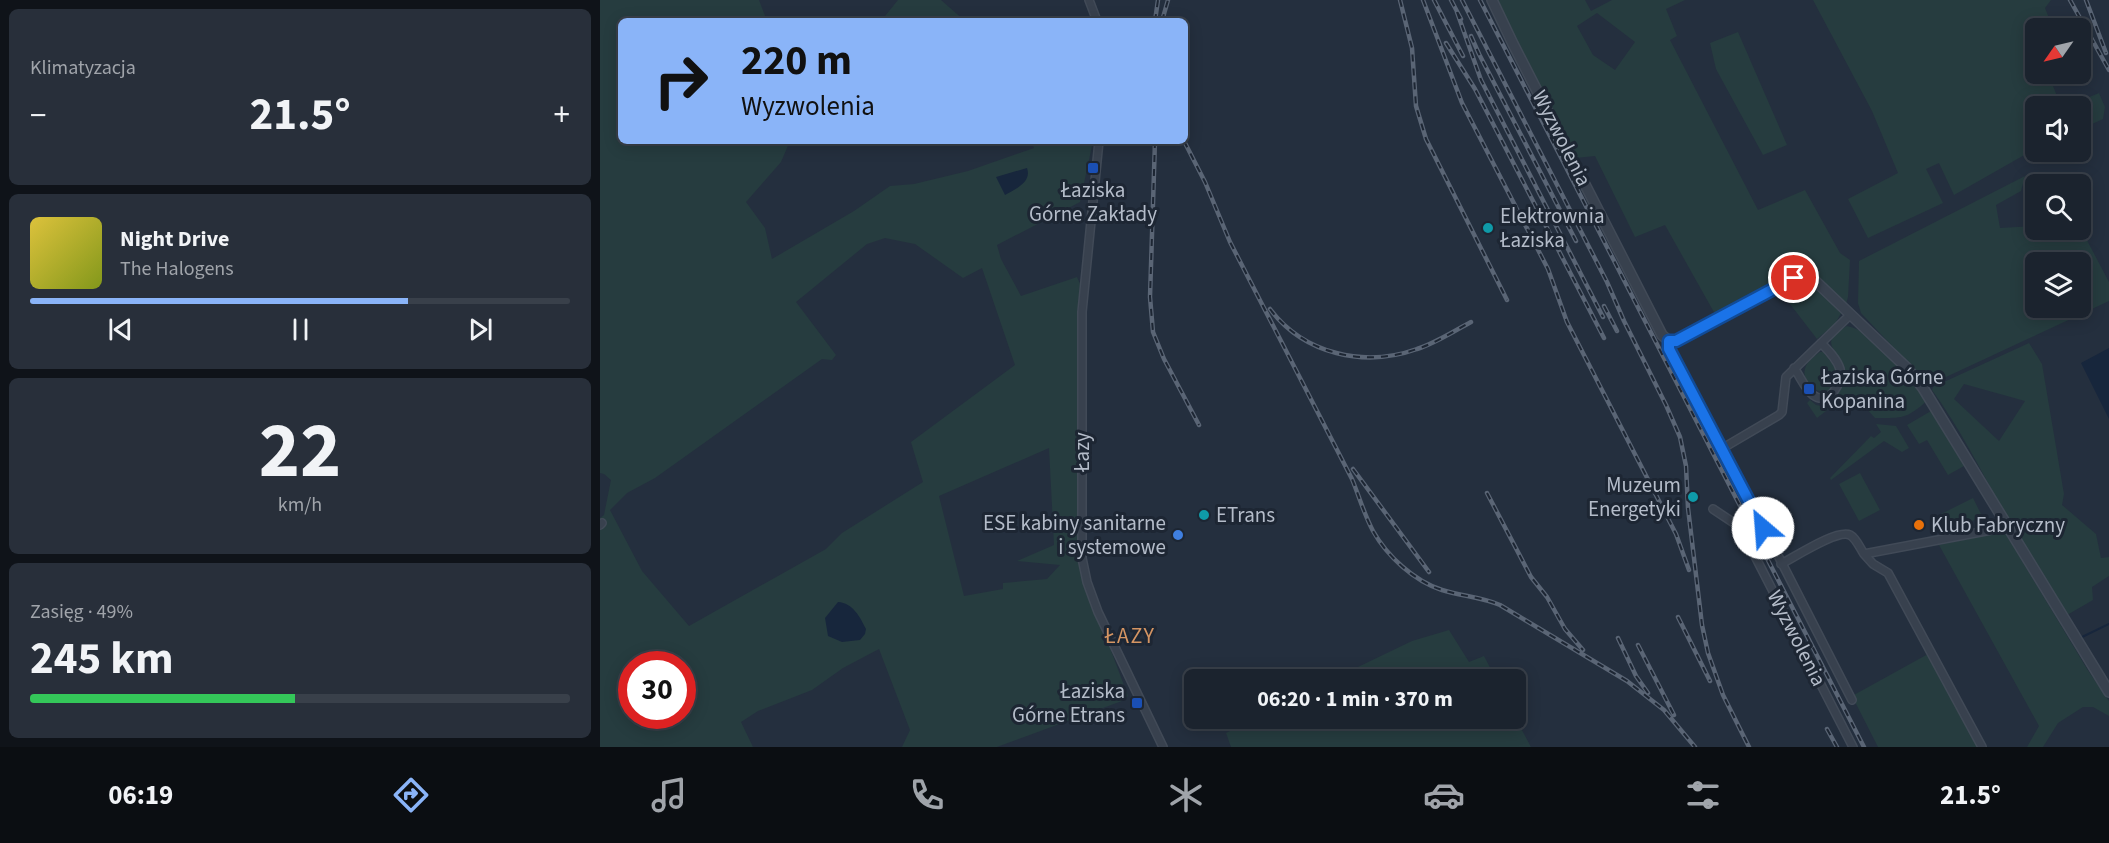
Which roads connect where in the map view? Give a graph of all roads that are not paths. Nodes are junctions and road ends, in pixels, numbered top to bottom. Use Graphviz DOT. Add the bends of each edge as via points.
graph roads {
  1 [pos="1089,0"];
  2 [pos="1492,0"];
  3 [pos="1095,18"];
  4 [pos="1099,144"];
  5 [pos="1850,315"];
  6 [pos="1669,341"];
  7 [pos="1821,343"];
  8 [pos="1794,368"];
  9 [pos="1723,448"];
  10 [pos="1713,508"];
  11 [pos="2007,527"];
  12 [pos="1863,554"];
  13 [pos="1781,564"];
  14 [pos="2109,692"];
  15 [pos="1851,700"];
  16 [pos="1163,747"];
  17 [pos="1853,747"];
  18 [pos="1982,747"];
  1 -- 3 [label="street"];
  2 -- 6 [label="street, Wyzwolenia" via="1662,335"];
  4 -- 16 [label="street, Łazy" via="1082,312 1082,558 1098,612"];
  5 -- 6 [label="street" via="1810,276 1803,275 1676,341"];
  5 -- 7 [label="street"];
  5 -- 11 [label="street" via="1923,388"];
  6 -- 9 [label="street, Wyzwolenia" via="1669,349"];
  7 -- 8 [label="street"];
  7 -- 8 [label="street" via="1840,369 1836,389 1828,396 1814,396"];
  8 -- 9 [label="street" via="1786,377 1782,412"];
  9 -- 13 [label="street, Wyzwolenia"];
  10 -- 17 [label="street, Wyzwolenia" via="1740,527"];
  11 -- 12 [label="street"];
  11 -- 14 [label="street"];
  12 -- 13 [label="street, Wyzwolenia" via="1853,537 1844,534"];
  12 -- 18 [label="street, Wyzwolenia" via="1888,573"];
  13 -- 15 [label="street, Wyzwolenia"];
}
